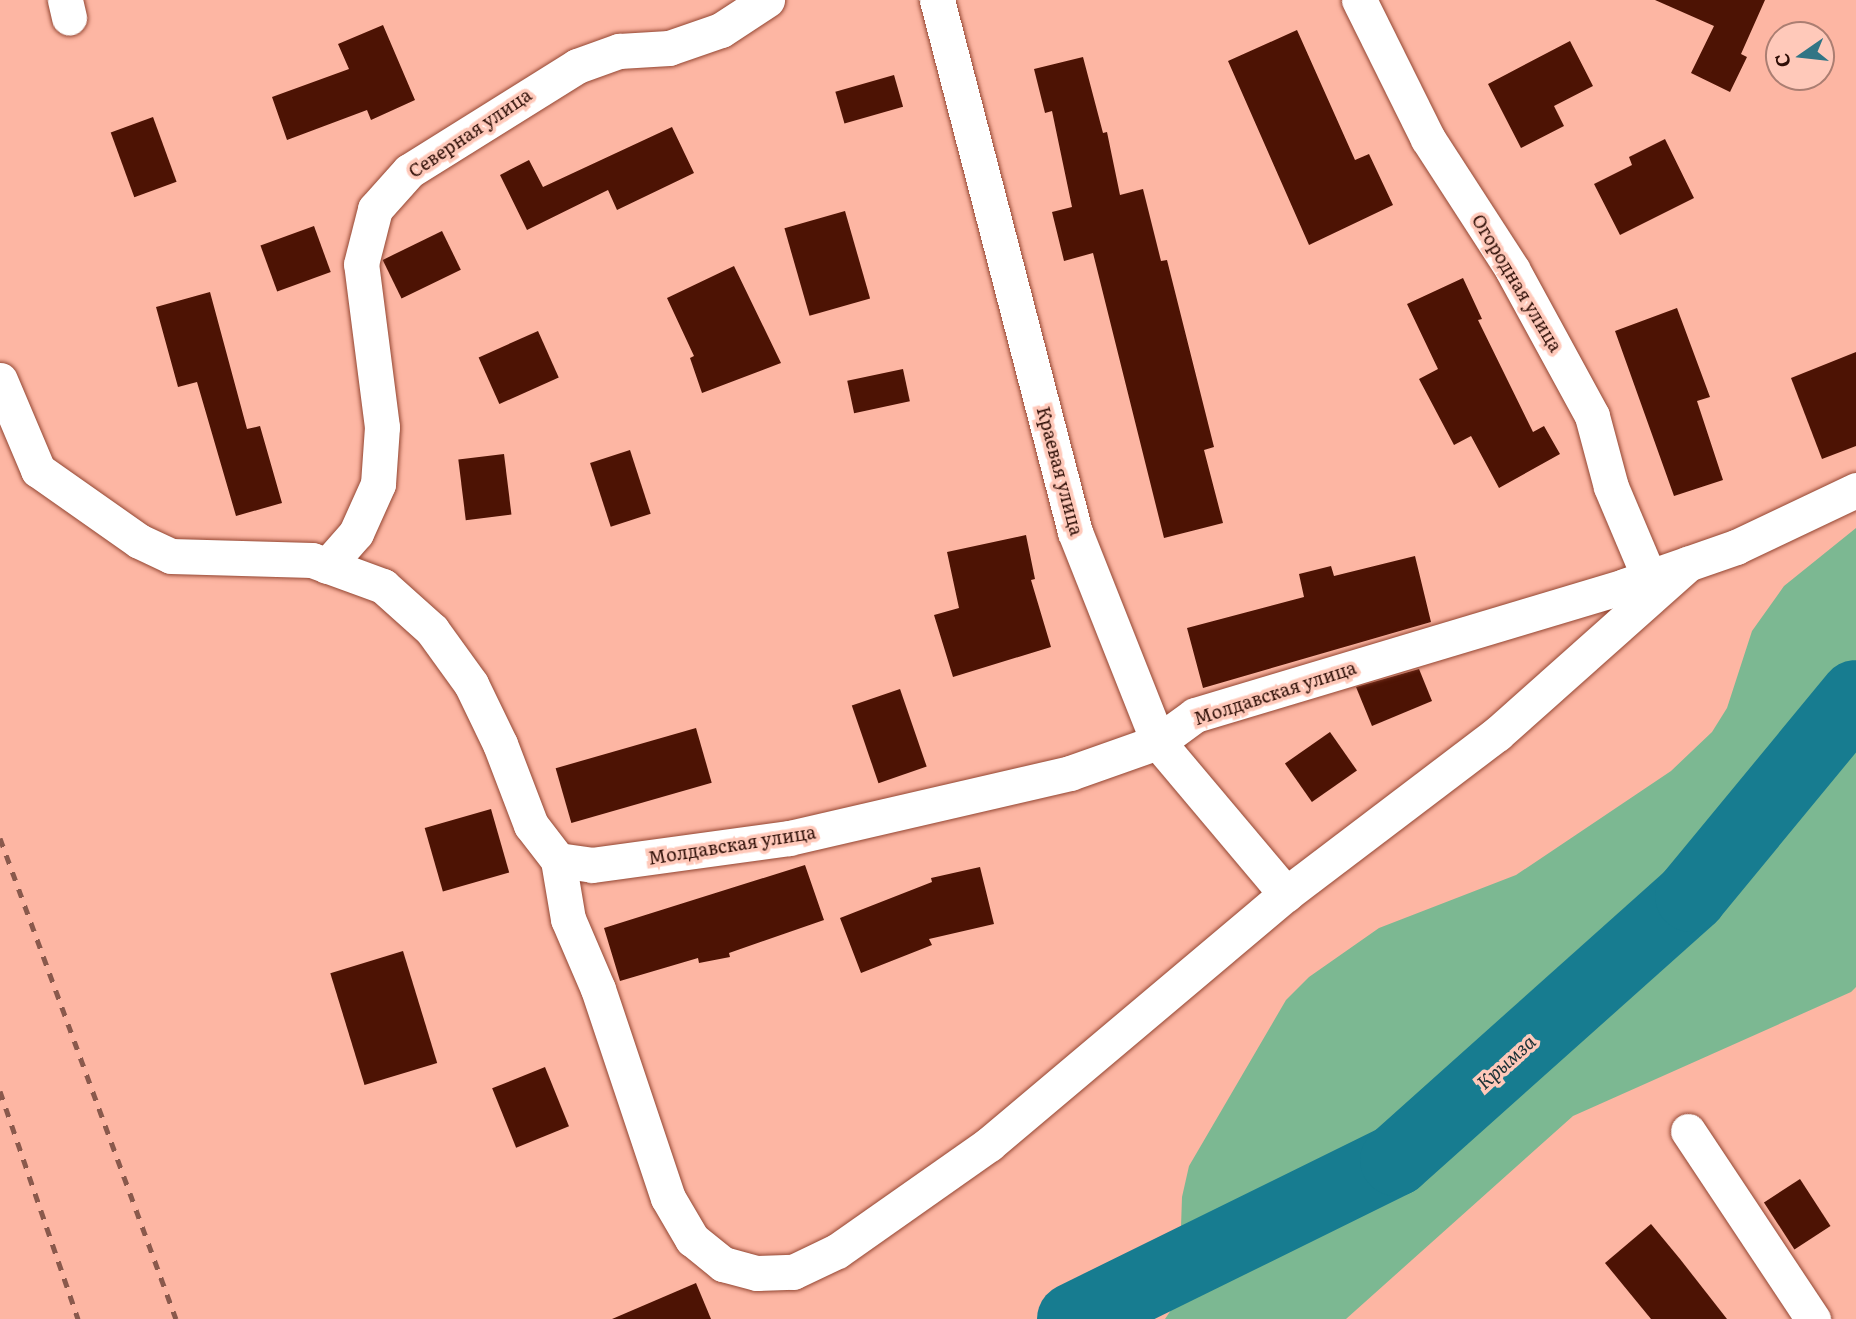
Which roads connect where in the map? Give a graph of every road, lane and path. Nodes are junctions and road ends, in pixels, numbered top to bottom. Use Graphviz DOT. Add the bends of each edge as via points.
graph roads {
  1 [pos="768,0"];
  2 [pos="937,0"];
  3 [pos="1359,0"];
  4 [pos="0,380"];
  5 [pos="1856,490"];
  6 [pos="1688,564"];
  7 [pos="327,566"];
  8 [pos="1649,577"];
  9 [pos="1158,742"];
  10 [pos="558,860"];
  11 [pos="1286,894"];
  12 [pos="1688,1131"];
  13 [pos="1813,1319"];
  1 -- 7 [label="street, Северная улица" via="721,30 669,48 618,51 577,66 409,171 375,209 361,264 382,427 378,484 356,533"];
  2 -- 9 [label="street, Краевая улица" via="1075,532"];
  3 -- 8 [label="street, Огородная улица" via="1428,139 1512,269 1581,394 1592,416 1611,487"];
  4 -- 7 [label="street" via="38,470 139,541 171,556 312,560"];
  5 -- 6 [label="street, Молдавская улица" via="1736,547"];
  6 -- 8 [label="street, Молдавская улица"];
  6 -- 11 [label="street" via="1497,734"];
  7 -- 10 [label="street" via="383,586 432,630 471,684 531,825"];
  8 -- 9 [label="street, Молдавская улица" via="1195,715"];
  9 -- 10 [label="street, Молдавская улица" via="985,795 789,838 592,865"];
  9 -- 11 [label="street, Краевая улица"];
  10 -- 11 [label="street" via="568,919 598,989 668,1198 692,1239 723,1264 757,1273 793,1272 837,1251 989,1144"];
  12 -- 13 [label="street"];
}
